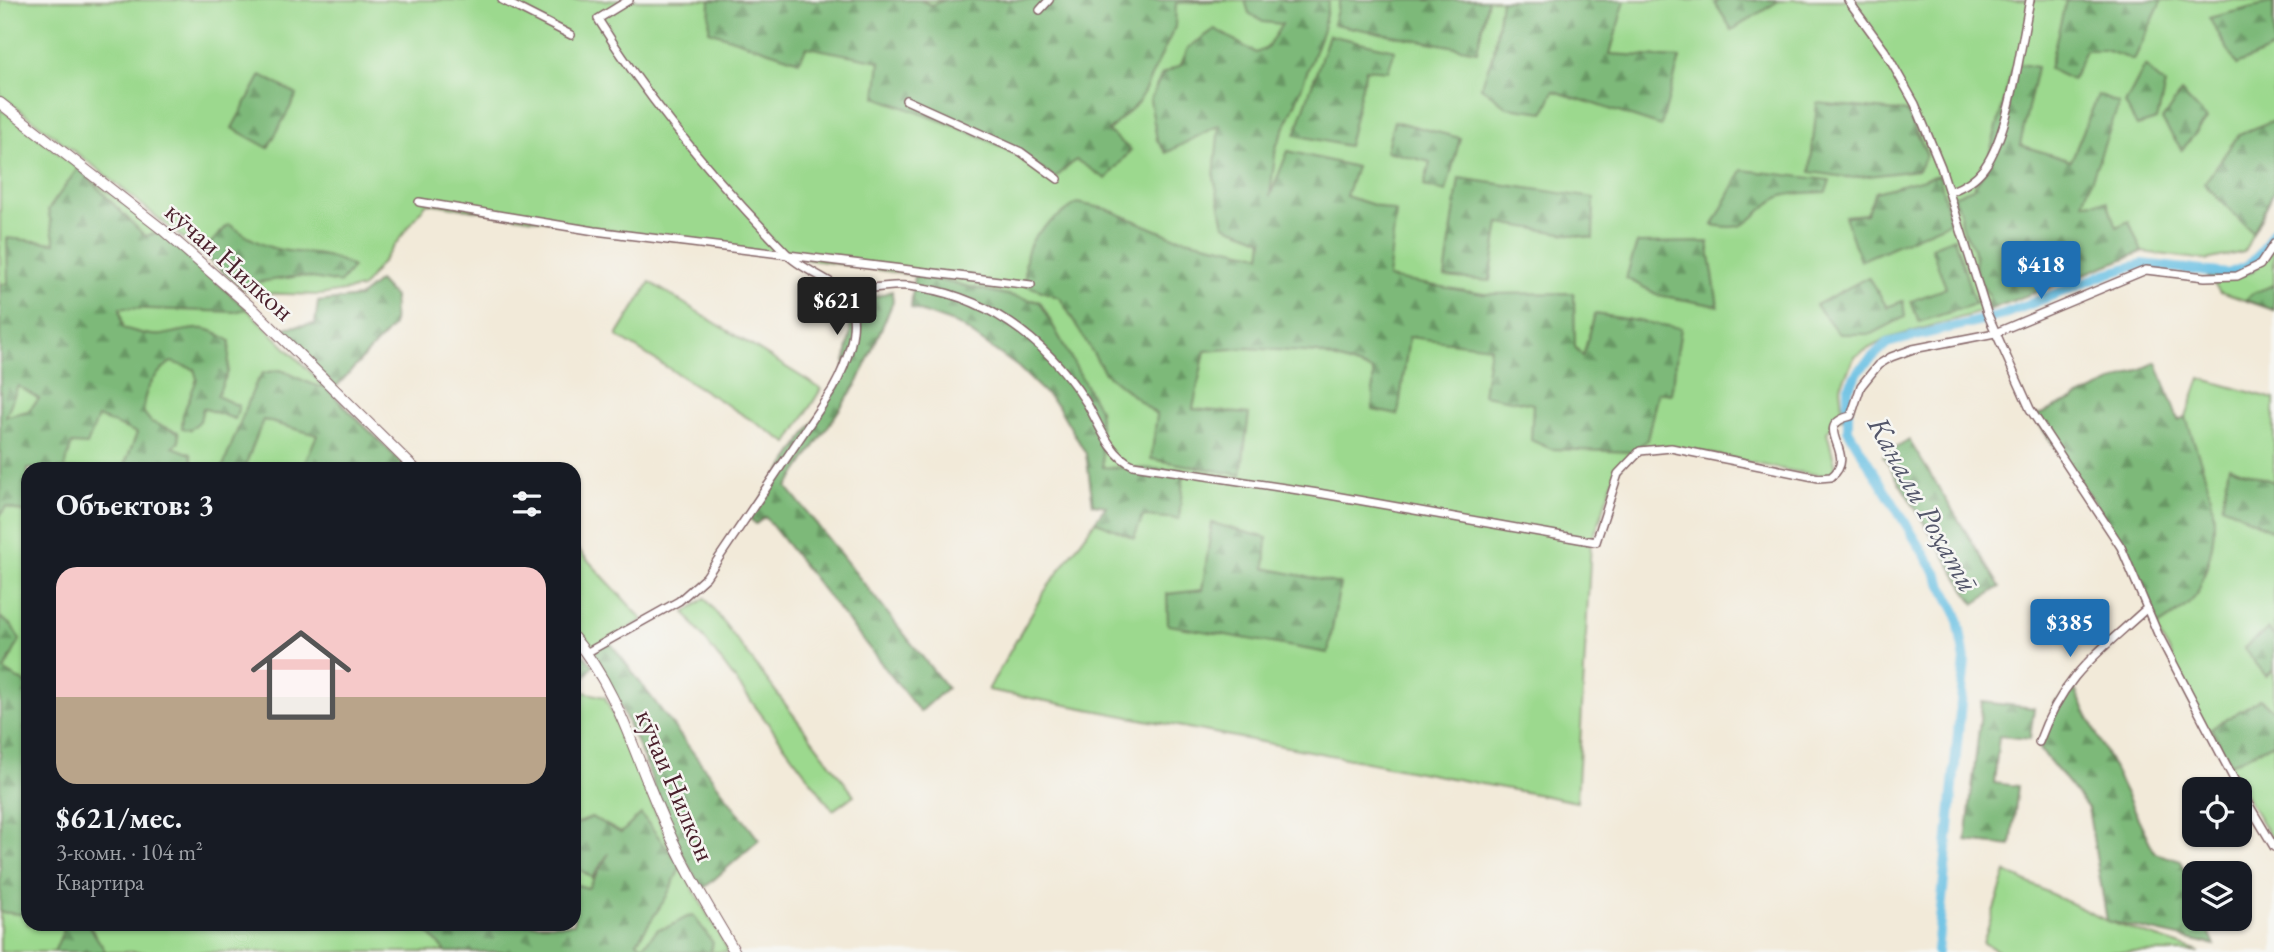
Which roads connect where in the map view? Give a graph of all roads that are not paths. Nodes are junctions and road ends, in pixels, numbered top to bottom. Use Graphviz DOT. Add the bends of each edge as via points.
graph roads {
  1 [pos="502,0"];
  2 [pos="629,0"];
  3 [pos="1049,0"];
  4 [pos="1848,0"];
  5 [pos="2030,0"];
  6 [pos="1040,10"];
  7 [pos="571,35"];
  8 [pos="906,100"];
  9 [pos="0,103"];
  10 [pos="1058,179"];
  11 [pos="1949,192"];
  12 [pos="419,202"];
  13 [pos="2274,243"];
  14 [pos="786,254"];
  15 [pos="1031,285"];
  16 [pos="844,292"];
  17 [pos="1994,331"];
  18 [pos="408,462"];
  19 [pos="2147,608"];
  20 [pos="581,647"];
  21 [pos="586,653"];
  22 [pos="2039,742"];
  23 [pos="2233,777"];
  24 [pos="2252,810"];
  25 [pos="2274,847"];
  26 [pos="735,952"];
  1 -- 7 [label="street"];
  2 -- 14 [label="street" via="598,19 634,76 748,215"];
  3 -- 6 [label="street"];
  4 -- 11 [label="street" via="1915,104"];
  5 -- 11 [label="street" via="1992,155 1978,176"];
  8 -- 10 [label="street" via="1021,152"];
  9 -- 18 [label="street, кӯчаи Нилкон" via="163,230 253,309"];
  11 -- 17 [label="street"];
  12 -- 14 [label="street" via="595,231"];
  13 -- 17 [label="street" via="2260,265 2237,276 2146,270"];
  14 -- 15 [label="street"];
  14 -- 16 [label="street"];
  16 -- 17 [label="street" via="900,286 944,291 998,316 1021,330 1059,367 1116,452 1133,466 1596,542 1618,474 1640,451 1671,448 1826,478 1835,474 1841,463 1833,432 1838,419 1848,416 1861,386 1878,365 1913,349"];
  16 -- 21 [label="street" via="852,324 840,378 723,555 684,597"];
  17 -- 19 [label="street" via="2036,421 2100,511"];
  19 -- 22 [label="street" via="2069,680 2050,711"];
  19 -- 23 [label="street"];
  20 -- 21 [label="street, кӯчаи Нилкон"];
  21 -- 26 [label="street, кӯчаи Нилкон" via="619,709 679,856"];
  24 -- 25 [label="street"];
}
